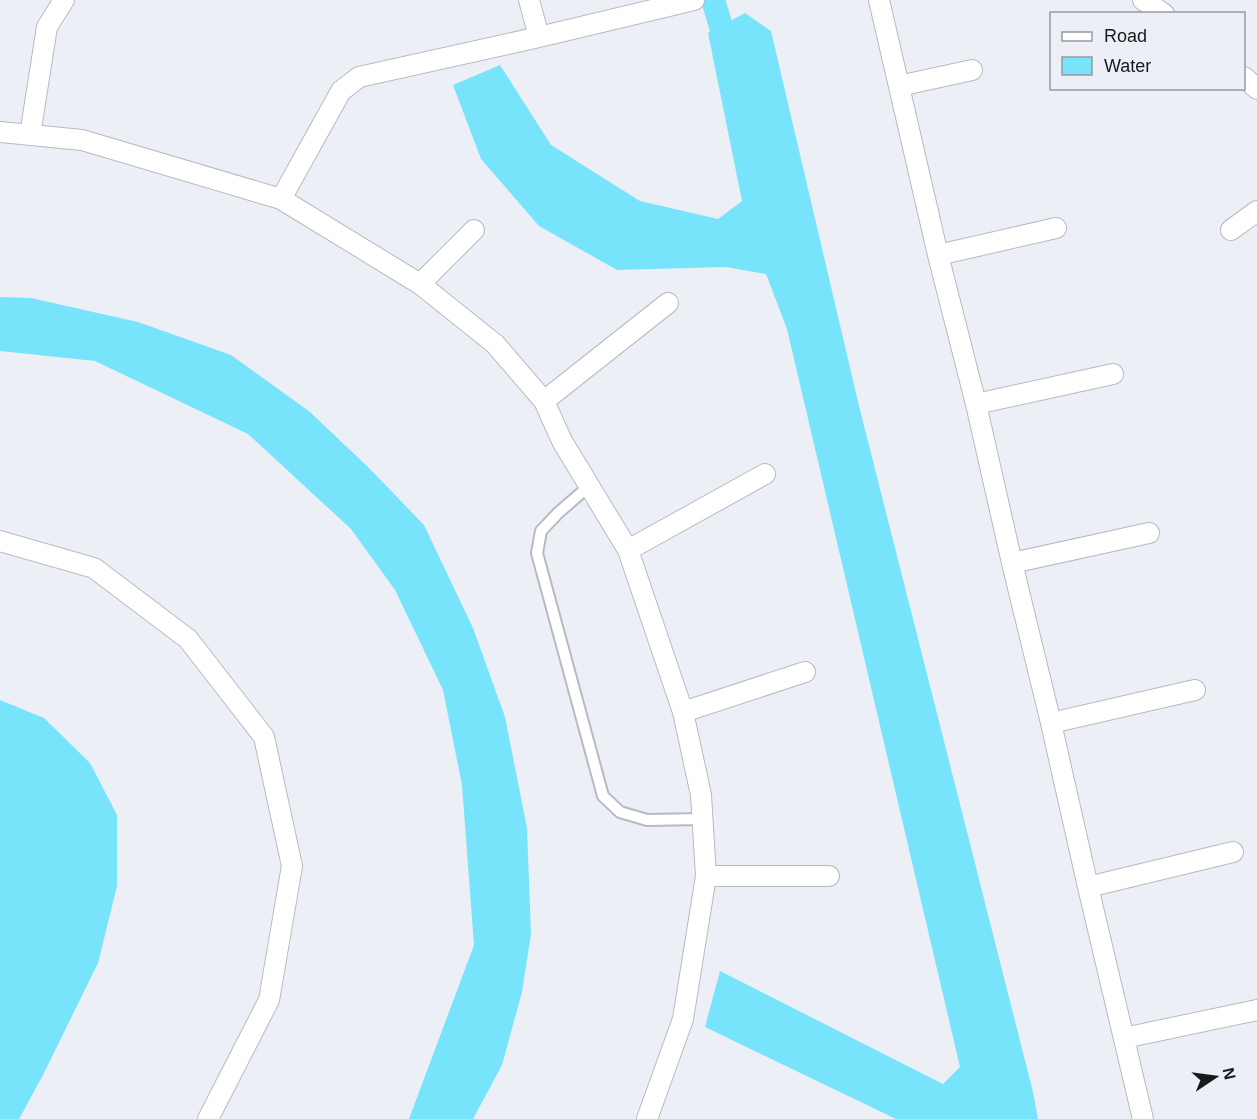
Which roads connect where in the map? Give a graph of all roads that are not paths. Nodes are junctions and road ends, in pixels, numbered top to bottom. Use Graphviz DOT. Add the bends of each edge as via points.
graph roads {
  1 [pos="64,0"];
  2 [pos="530,0"];
  3 [pos="694,0"];
  4 [pos="879,0"];
  5 [pos="1143,0"];
  6 [pos="1161,12"];
  7 [pos="539,37"];
  8 [pos="972,70"];
  9 [pos="1245,78"];
  10 [pos="899,86"];
  11 [pos="1257,89"];
  12 [pos="0,132"];
  13 [pos="30,135"];
  14 [pos="281,199"];
  15 [pos="1257,211"];
  16 [pos="1056,228"];
  17 [pos="474,230"];
  18 [pos="1231,230"];
  19 [pos="938,255"];
  20 [pos="420,284"];
  21 [pos="668,303"];
  22 [pos="1113,374"];
  23 [pos="544,401"];
  24 [pos="976,405"];
  25 [pos="765,474"];
  26 [pos="589,486"];
  27 [pos="1149,533"];
  28 [pos="0,541"];
  29 [pos="628,550"];
  30 [pos="1012,562"];
  31 [pos="805,672"];
  32 [pos="1195,690"];
  33 [pos="683,712"];
  34 [pos="1051,723"];
  35 [pos="702,819"];
  36 [pos="1233,852"];
  37 [pos="706,876"];
  38 [pos="830,876"];
  39 [pos="1088,887"];
  40 [pos="1257,1010"];
  41 [pos="1124,1038"];
  42 [pos="208,1119"];
  43 [pos="647,1119"];
  44 [pos="1143,1119"];
  1 -- 13 [label="street" via="47,27"];
  2 -- 7 [label="street"];
  3 -- 7 [label="street"];
  4 -- 10 [label="street"];
  5 -- 6 [label="street"];
  7 -- 14 [label="street" via="359,77 341,92"];
  8 -- 10 [label="street"];
  9 -- 11 [label="street"];
  10 -- 19 [label="street"];
  12 -- 13 [label="street"];
  13 -- 14 [label="street" via="82,140"];
  14 -- 20 [label="street"];
  15 -- 18 [label="street"];
  16 -- 19 [label="street"];
  17 -- 20 [label="street"];
  19 -- 24 [label="street"];
  20 -- 23 [label="street" via="495,344"];
  21 -- 23 [label="street"];
  22 -- 24 [label="street"];
  23 -- 26 [label="street"];
  24 -- 30 [label="street"];
  25 -- 29 [label="street"];
  26 -- 29 [label="street"];
  26 -- 35 [label="lane" via="541,531 537,553 603,796 620,812 646,820"];
  27 -- 30 [label="street"];
  28 -- 42 [label="street" via="94,568 188,639 264,737 292,866 269,1000"];
  29 -- 33 [label="street"];
  30 -- 34 [label="street"];
  31 -- 33 [label="street"];
  32 -- 34 [label="street"];
  33 -- 35 [label="street" via="701,795"];
  34 -- 39 [label="street"];
  35 -- 37 [label="street"];
  36 -- 39 [label="street"];
  37 -- 38 [label="street"];
  37 -- 43 [label="street" via="682,1019"];
  39 -- 41 [label="street"];
  40 -- 41 [label="street"];
  41 -- 44 [label="street"];
}
